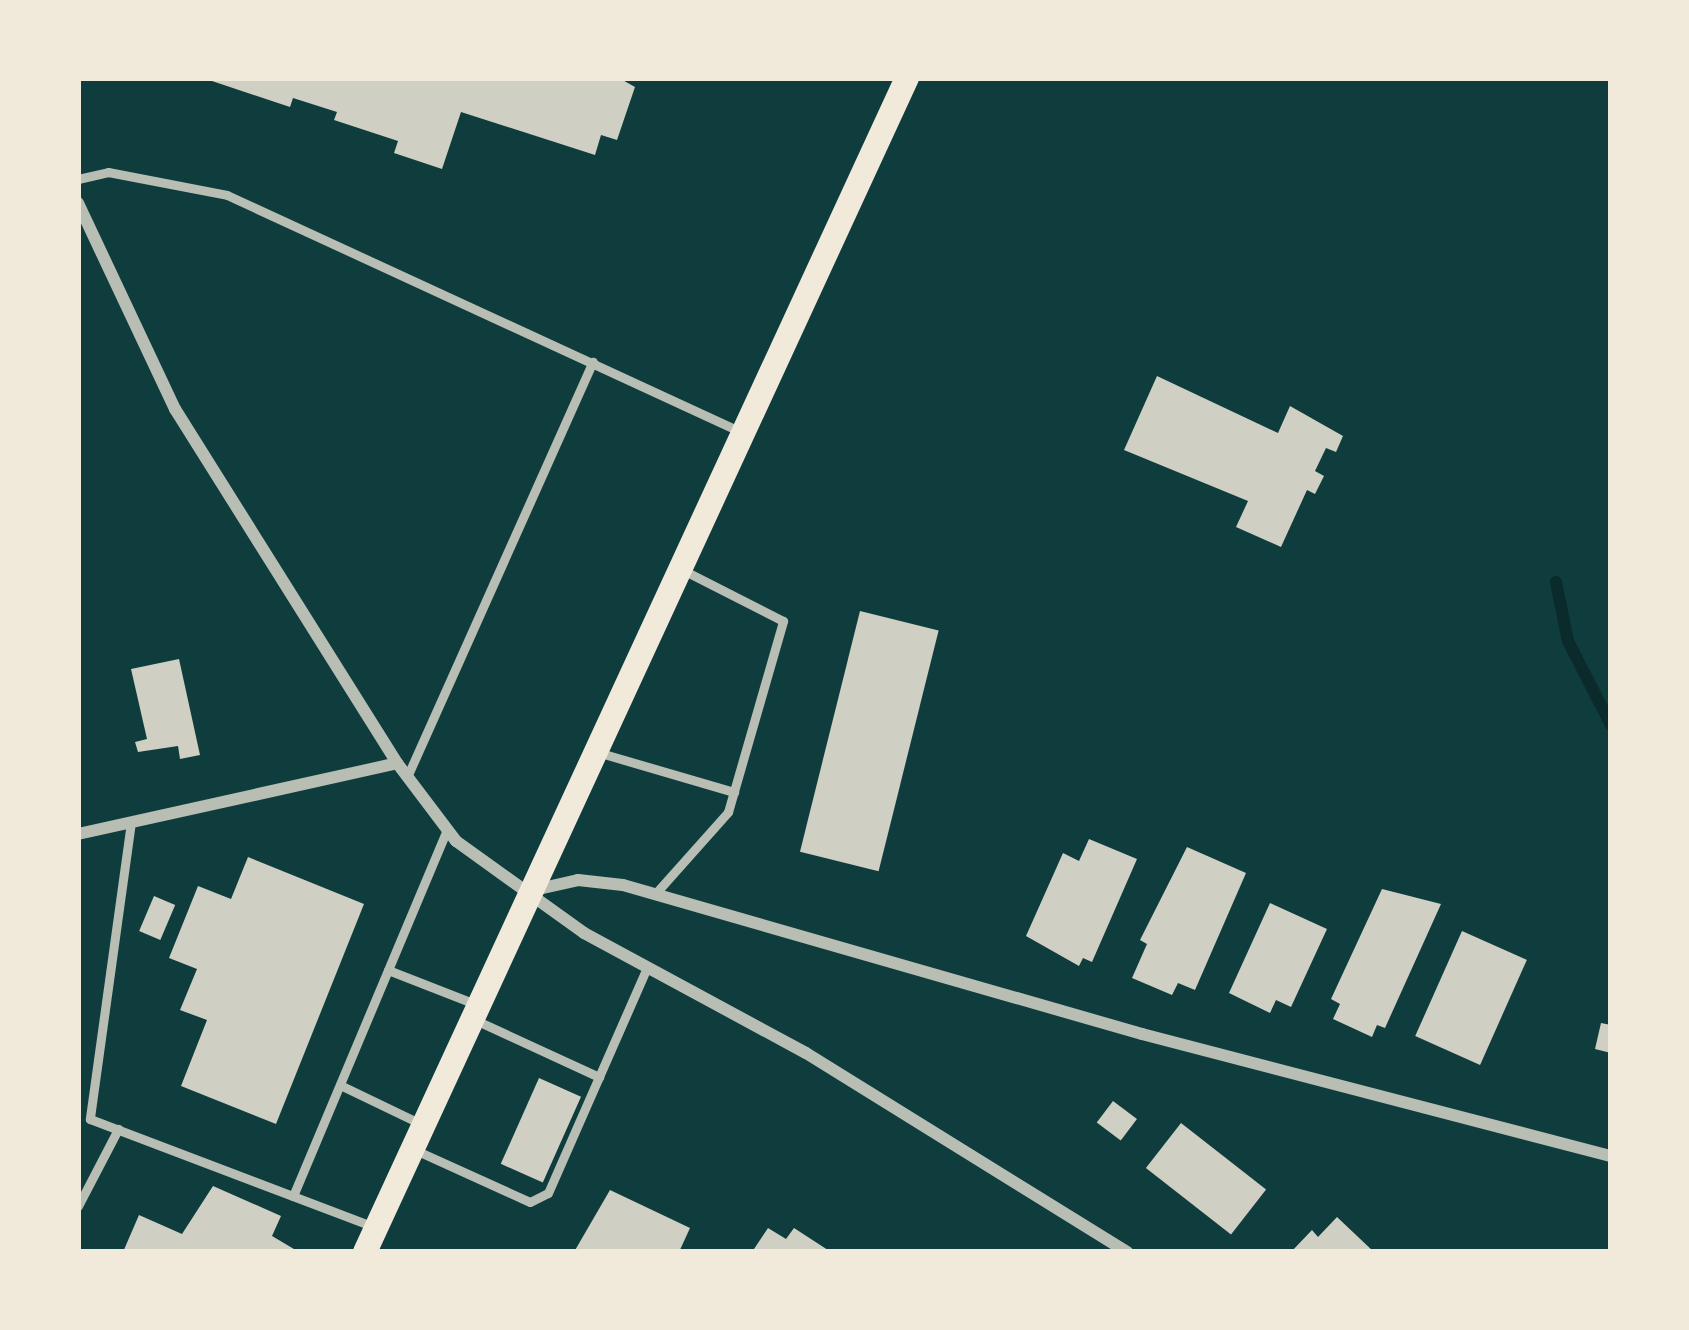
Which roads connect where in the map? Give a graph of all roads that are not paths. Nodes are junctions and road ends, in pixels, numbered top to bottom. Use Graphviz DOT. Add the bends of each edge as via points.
graph roads {
  1 [pos="907,78"];
  2 [pos="78,179"];
  3 [pos="78,203"];
  4 [pos="593,362"];
  5 [pos="744,433"];
  6 [pos="681,569"];
  7 [pos="597,752"];
  8 [pos="397,763"];
  9 [pos="407,777"];
  10 [pos="734,792"];
  11 [pos="131,822"];
  12 [pos="447,829"];
  13 [pos="78,834"];
  14 [pos="533,890"];
  15 [pos="655,895"];
  16 [pos="647,968"];
  17 [pos="388,970"];
  18 [pos="476,1012"];
  19 [pos="599,1076"];
  20 [pos="340,1085"];
  21 [pos="118,1129"];
  22 [pos="418,1137"];
  23 [pos="1611,1156"];
  24 [pos="293,1196"];
  25 [pos="78,1206"];
  26 [pos="376,1228"];
  27 [pos="365,1252"];
  28 [pos="1126,1252"];
  1 -- 5 [label="main road"];
  2 -- 4 [label="lane" via="108,172 227,195"];
  3 -- 8 [label="street" via="175,410"];
  4 -- 5 [label="lane"];
  4 -- 9 [label="lane"];
  5 -- 6 [label="main road"];
  6 -- 7 [label="main road"];
  6 -- 10 [label="lane" via="783,621"];
  7 -- 10 [label="lane"];
  7 -- 14 [label="main road"];
  8 -- 9 [label="street"];
  8 -- 11 [label="street"];
  9 -- 12 [label="street"];
  10 -- 15 [label="lane" via="728,812"];
  11 -- 13 [label="street"];
  11 -- 21 [label="lane" via="90,1119"];
  12 -- 14 [label="street" via="490,869"];
  12 -- 17 [label="lane"];
  14 -- 15 [label="street" via="578,880"];
  14 -- 16 [label="street" via="584,933"];
  14 -- 18 [label="main road"];
  15 -- 23 [label="street" via="1335,1087"];
  16 -- 19 [label="lane"];
  16 -- 28 [label="street" via="806,1053"];
  17 -- 18 [label="lane"];
  17 -- 20 [label="lane"];
  18 -- 19 [label="lane"];
  18 -- 22 [label="main road"];
  19 -- 22 [label="lane" via="548,1193 530,1202"];
  20 -- 22 [label="lane"];
  20 -- 24 [label="lane"];
  21 -- 24 [label="lane"];
  21 -- 25 [label="lane"];
  22 -- 26 [label="main road"];
  24 -- 26 [label="lane"];
  26 -- 27 [label="main road"];
}
